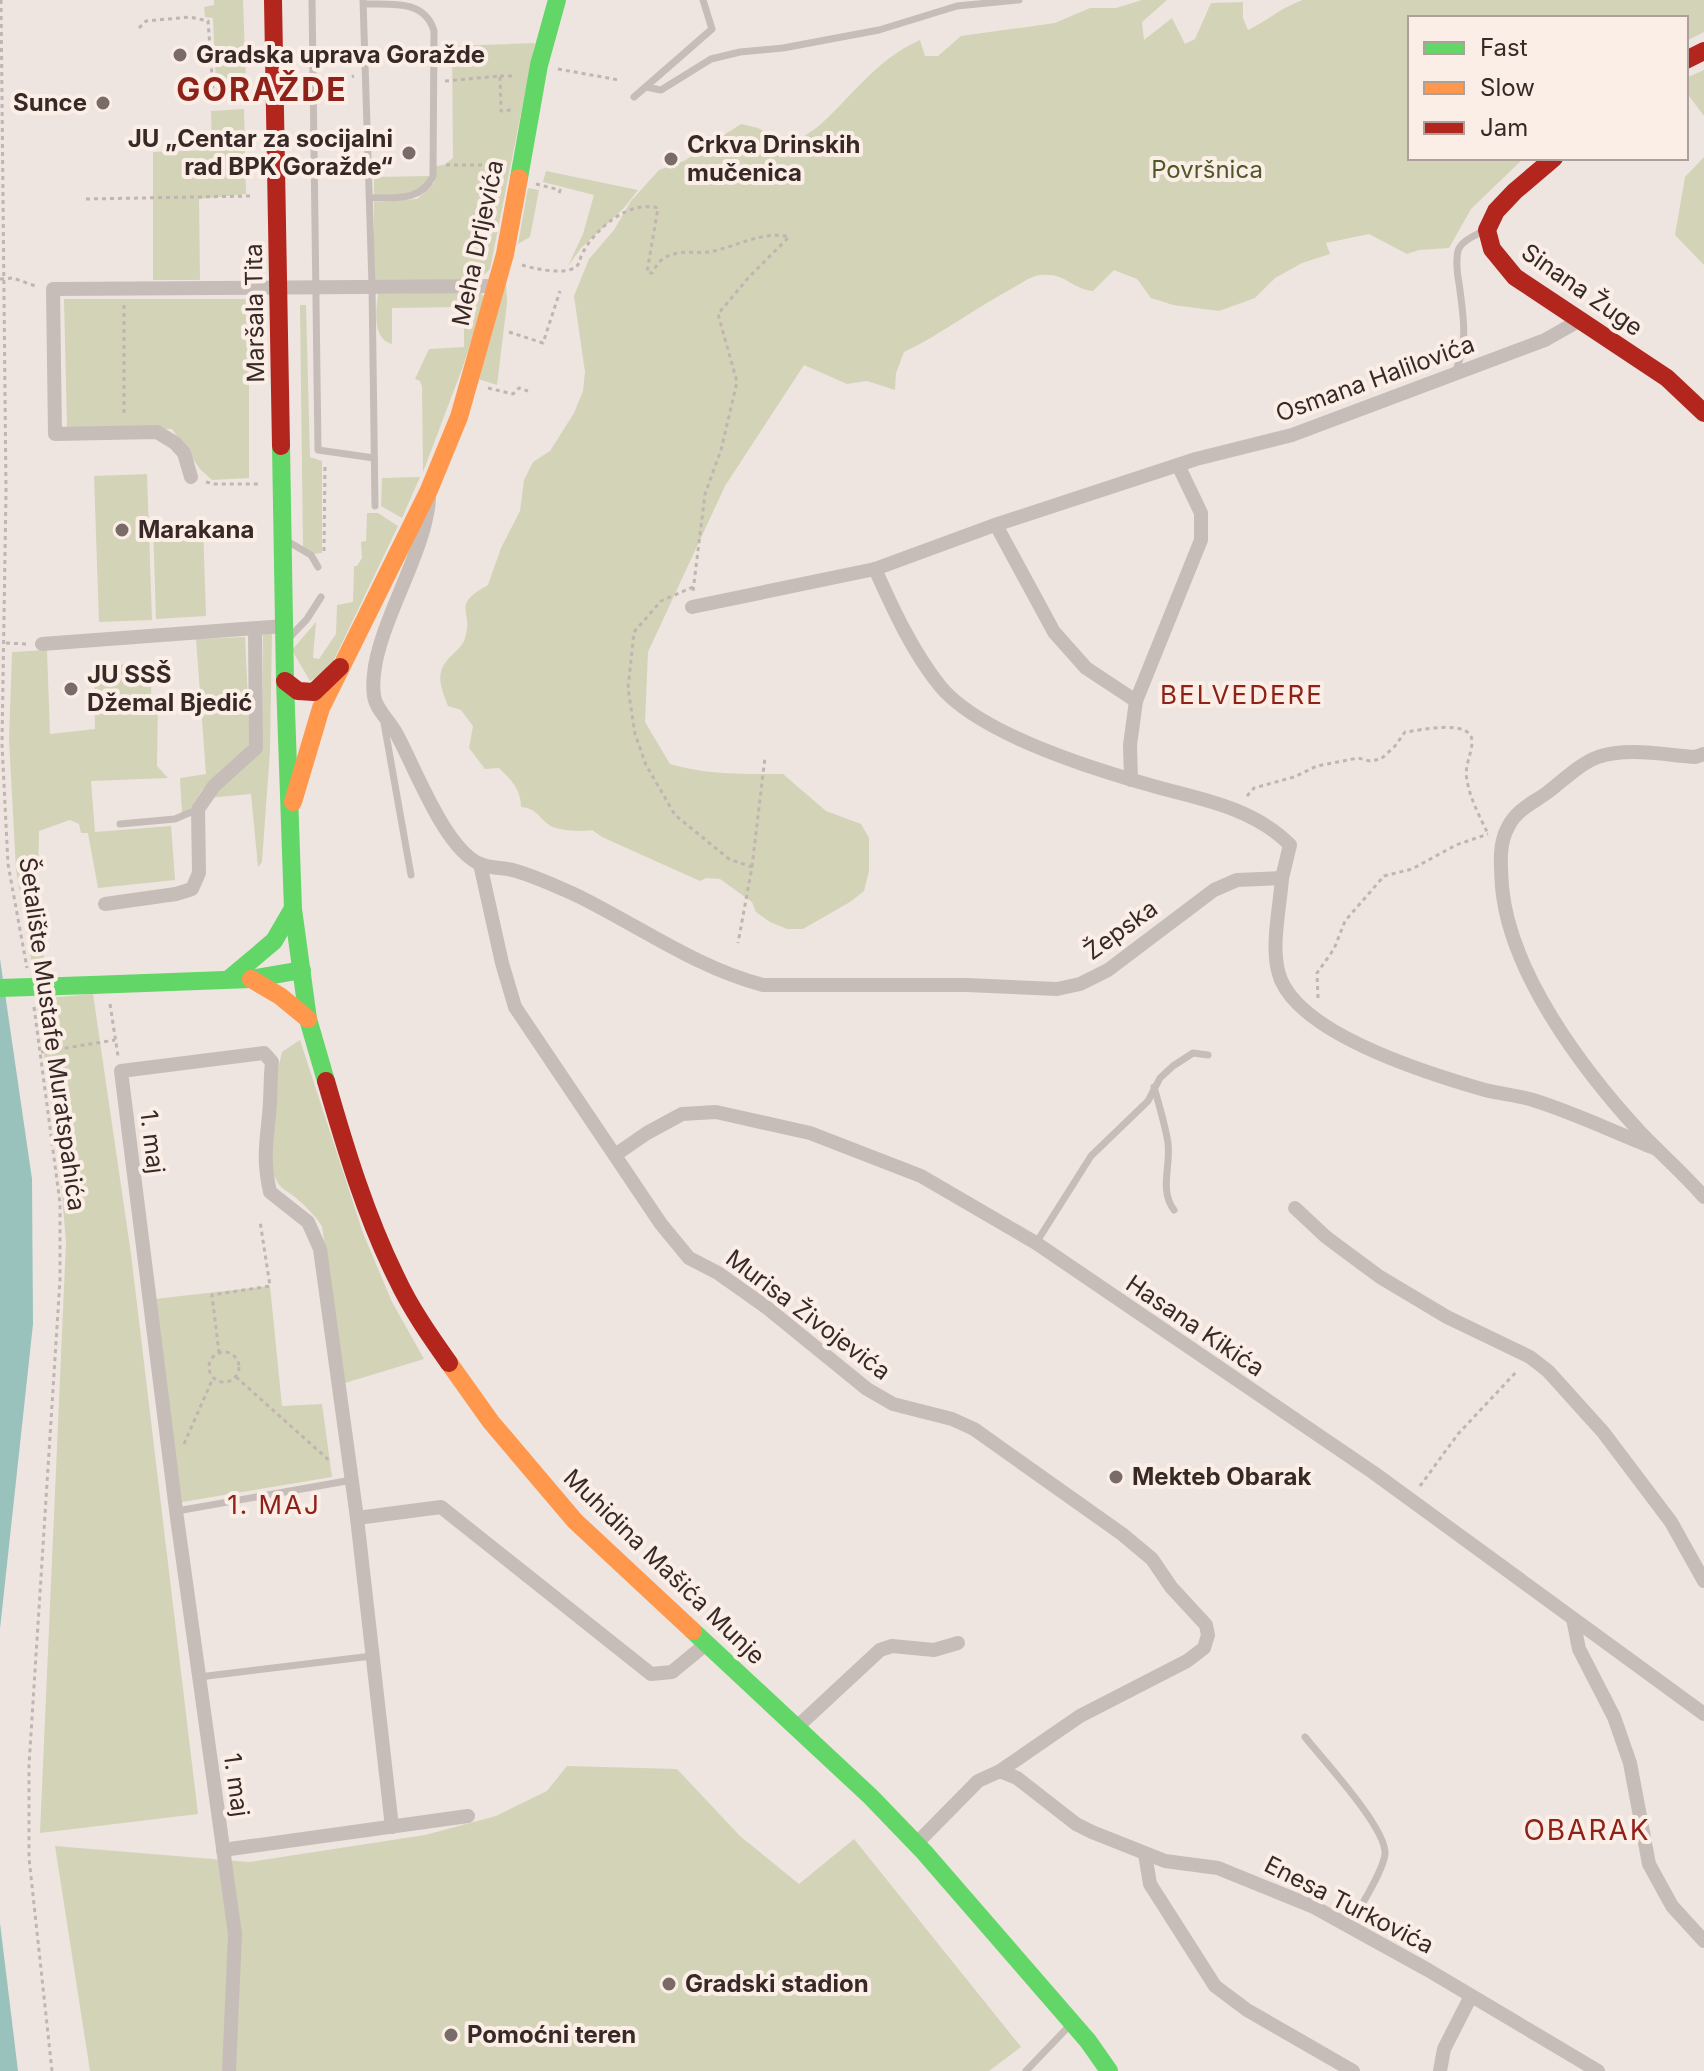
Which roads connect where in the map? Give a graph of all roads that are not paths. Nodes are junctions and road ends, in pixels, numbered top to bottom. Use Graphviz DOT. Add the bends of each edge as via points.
graph roads {
  1 [pos="273,0"];
  2 [pos="312,0"];
  3 [pos="557,0"];
  4 [pos="703,0"];
  5 [pos="1019,0"];
  6 [pos="364,2"];
  7 [pos="646,87"];
  8 [pos="634,97"];
  9 [pos="1552,160"];
  10 [pos="370,198"];
  11 [pos="1487,229"];
  12 [pos="497,286"];
  13 [pos="372,287"];
  14 [pos="278,288"];
  15 [pos="316,288"];
  16 [pos="1582,319"];
  17 [pos="1454,374"];
  18 [pos="1704,413"];
  19 [pos="374,458"];
  20 [pos="1178,465"];
  21 [pos="191,477"];
  22 [pos="429,490"];
  23 [pos="375,506"];
  24 [pos="996,525"];
  25 [pos="283,538"];
  26 [pos="318,567"];
  27 [pos="875,569"];
  28 [pos="321,597"];
  29 [pos="692,607"];
  30 [pos="255,629"];
  31 [pos="284,634"];
  32 [pos="42,644"];
  33 [pos="340,667"];
  34 [pos="285,681"];
  35 [pos="1136,701"];
  36 [pos="382,713"];
  37 [pos="1704,754"];
  38 [pos="1131,780"];
  39 [pos="198,809"];
  40 [pos="290,814"];
  41 [pos="120,824"];
  42 [pos="480,864"];
  43 [pos="411,875"];
  44 [pos="1282,878"];
  45 [pos="105,904"];
  46 [pos="293,909"];
  47 [pos="302,970"];
  48 [pos="229,979"];
  49 [pos="251,979"];
  50 [pos="0,988"];
  51 [pos="308,1019"];
  52 [pos="1208,1055"];
  53 [pos="1154,1087"];
  54 [pos="1657,1149"];
  55 [pos="615,1155"];
  56 [pos="1704,1197"];
  57 [pos="1295,1208"];
  58 [pos="1174,1210"];
  59 [pos="1036,1243"];
  60 [pos="352,1480"];
  61 [pos="176,1511"];
  62 [pos="357,1518"];
  63 [pos="1704,1581"];
  64 [pos="1573,1619"];
  65 [pos="958,1643"];
  66 [pos="706,1644"];
  67 [pos="372,1656"];
  68 [pos="199,1677"];
  69 [pos="1704,1714"];
  70 [pos="796,1728"];
  71 [pos="1305,1737"];
  72 [pos="1000,1771"];
  73 [pos="468,1816"];
  74 [pos="392,1827"];
  75 [pos="916,1844"];
  76 [pos="223,1850"];
  77 [pos="1145,1854"];
  78 [pos="1348,1926"];
  79 [pos="1704,1941"];
  80 [pos="1471,1996"];
  81 [pos="1073,2023"];
  82 [pos="229,2071"];
  83 [pos="1026,2071"];
  84 [pos="1109,2071"];
  85 [pos="1353,2071"];
  86 [pos="1440,2071"];
  87 [pos="1598,2071"];
  1 -- 14 [label="main road, Maršala Tita"];
  2 -- 15 [label="lane"];
  3 -- 12 [label="main road, Meha Drljevića" via="533,71"];
  4 -- 7 [label="lane" via="712,29"];
  5 -- 7 [label="lane" via="957,6 879,30 740,52 711,59 661,90"];
  6 -- 10 [label="lane"];
  6 -- 10 [label="lane" via="411,4 427,13 434,31 433,176 421,193"];
  7 -- 8 [label="lane"];
  9 -- 11 [label="main road" via="1497,210"];
  10 -- 13 [label="lane"];
  11 -- 16 [label="main road, Sinana Žuge" via="1503,266"];
  11 -- 17 [label="lane" via="1458,250 1464,347"];
  12 -- 13 [label="street"];
  12 -- 22 [label="main road, Meha Drljevića" via="459,417"];
  13 -- 15 [label="street"];
  13 -- 19 [label="lane"];
  14 -- 15 [label="street"];
  14 -- 21 [label="street" via="53,289 55,434 157,432 184,453"];
  14 -- 25 [label="main road, Maršala Tita"];
  15 -- 19 [label="lane" via="318,450"];
  16 -- 17 [label="street, Osmana Halilovića" via="1545,340"];
  16 -- 18 [label="main road, Sinana Žuge" via="1667,378"];
  17 -- 20 [label="street, Osmana Halilovića" via="1292,435"];
  19 -- 23 [label="lane"];
  20 -- 24 [label="street, Osmana Halilovića"];
  20 -- 35 [label="street" via="1201,513 1201,540"];
  22 -- 33 [label="main road, Meha Drljevića"];
  22 -- 36 [label="street, Meha Drljevića" via="422,535 377,663 374,698"];
  24 -- 27 [label="street, Osmana Halilovića"];
  24 -- 35 [label="street" via="1054,632 1086,668"];
  25 -- 26 [label="lane" via="311,555"];
  25 -- 31 [label="main road, Maršala Tita"];
  27 -- 29 [label="street, Osmana Halilovića"];
  27 -- 38 [label="street" via="912,644 941,687 962,706 1020,738"];
  28 -- 31 [label="lane" via="307,619"];
  30 -- 31 [label="street"];
  30 -- 32 [label="street"];
  30 -- 39 [label="street" via="256,748 214,786"];
  31 -- 34 [label="main road, Maršala Tita"];
  33 -- 34 [label="main road" via="314,692 299,692"];
  33 -- 40 [label="main road, Meha Drljevića" via="313,727"];
  34 -- 40 [label="main road, Maršala Tita"];
  35 -- 38 [label="street"];
  36 -- 42 [label="street, Meha Drljevića" via="446,828"];
  36 -- 43 [label="lane"];
  37 -- 54 [label="street" via="1599,757 1521,809 1502,839 1505,913 1521,960 1599,1085"];
  38 -- 44 [label="street" via="1222,805 1266,826 1290,845"];
  39 -- 41 [label="lane" via="175,819"];
  39 -- 45 [label="street" via="199,873 192,889"];
  40 -- 46 [label="main road, Maršala Tita"];
  42 -- 44 [label="street, Žepska" via="536,877 731,977 763,985 1069,987 1108,970 1214,890 1237,880"];
  42 -- 55 [label="street, Murisa Živojevića" via="515,1007"];
  44 -- 54 [label="street" via="1276,950 1280,977 1291,999 1318,1023 1401,1063 1533,1100"];
  46 -- 47 [label="main road, Maršala Tita"];
  46 -- 48 [label="main road" via="276,940"];
  47 -- 49 [label="main road"];
  47 -- 51 [label="main road, Muhidina Mašića Munje"];
  48 -- 49 [label="main road"];
  48 -- 50 [label="main road, bridge"];
  49 -- 51 [label="main road"];
  51 -- 66 [label="main road, Muhidina Mašića Munje" via="371,1216 422,1325 491,1422 575,1521"];
  52 -- 53 [label="lane" via="1193,1053"];
  53 -- 58 [label="lane" via="1167,1139 1165,1190"];
  53 -- 59 [label="lane" via="1148,1101 1091,1156"];
  54 -- 56 [label="street"];
  55 -- 59 [label="street, Hasana Kikića" via="682,1114 716,1112 810,1133 921,1176"];
  55 -- 72 [label="street, Murisa Živojevića" via="689,1258 766,1307 867,1389 893,1404 963,1424 1005,1450 1152,1559 1206,1625 1204,1648 1187,1661 1080,1716"];
  57 -- 63 [label="street" via="1380,1277 1548,1371 1603,1432 1671,1522"];
  59 -- 64 [label="street, Hasana Kikića" via="1411,1498"];
  60 -- 61 [label="lane"];
  60 -- 61 [label="street, 1. maj" via="320,1249 308,1222 270,1192 266,1174 272,1062 264,1053 121,1071"];
  60 -- 62 [label="street"];
  61 -- 68 [label="street, 1. maj"];
  62 -- 66 [label="street" via="441,1507 651,1674 672,1672"];
  62 -- 67 [label="street"];
  64 -- 69 [label="street, Hasana Kikića"];
  64 -- 79 [label="street" via="1579,1649 1614,1717 1630,1763 1649,1864 1672,1906"];
  65 -- 70 [label="street" via="934,1650 880,1650"];
  66 -- 70 [label="main road, Muhidina Mašića Munje"];
  67 -- 68 [label="lane"];
  67 -- 74 [label="street"];
  68 -- 76 [label="street, 1. maj"];
  70 -- 75 [label="main road, Muhidina Mašića Munje"];
  71 -- 78 [label="lane" via="1377,1827 1385,1854 1364,1904"];
  72 -- 75 [label="street" via="978,1781"];
  72 -- 77 [label="street, Enesa Turkovića" via="1076,1824"];
  73 -- 74 [label="street, 1. maj"];
  74 -- 76 [label="street, 1. maj"];
  75 -- 81 [label="main road, Muhidina Mašića Munje"];
  76 -- 82 [label="street, 1. maj" via="235,1934"];
  77 -- 78 [label="street, Enesa Turkovića" via="1252,1880"];
  77 -- 85 [label="street" via="1150,1884 1215,1986"];
  78 -- 80 [label="street, Enesa Turkovića"];
  80 -- 86 [label="street" via="1444,2049"];
  80 -- 87 [label="street, Enesa Turkovića"];
  81 -- 83 [label="lane"];
  81 -- 84 [label="main road, Muhidina Mašića Munje"];
}
